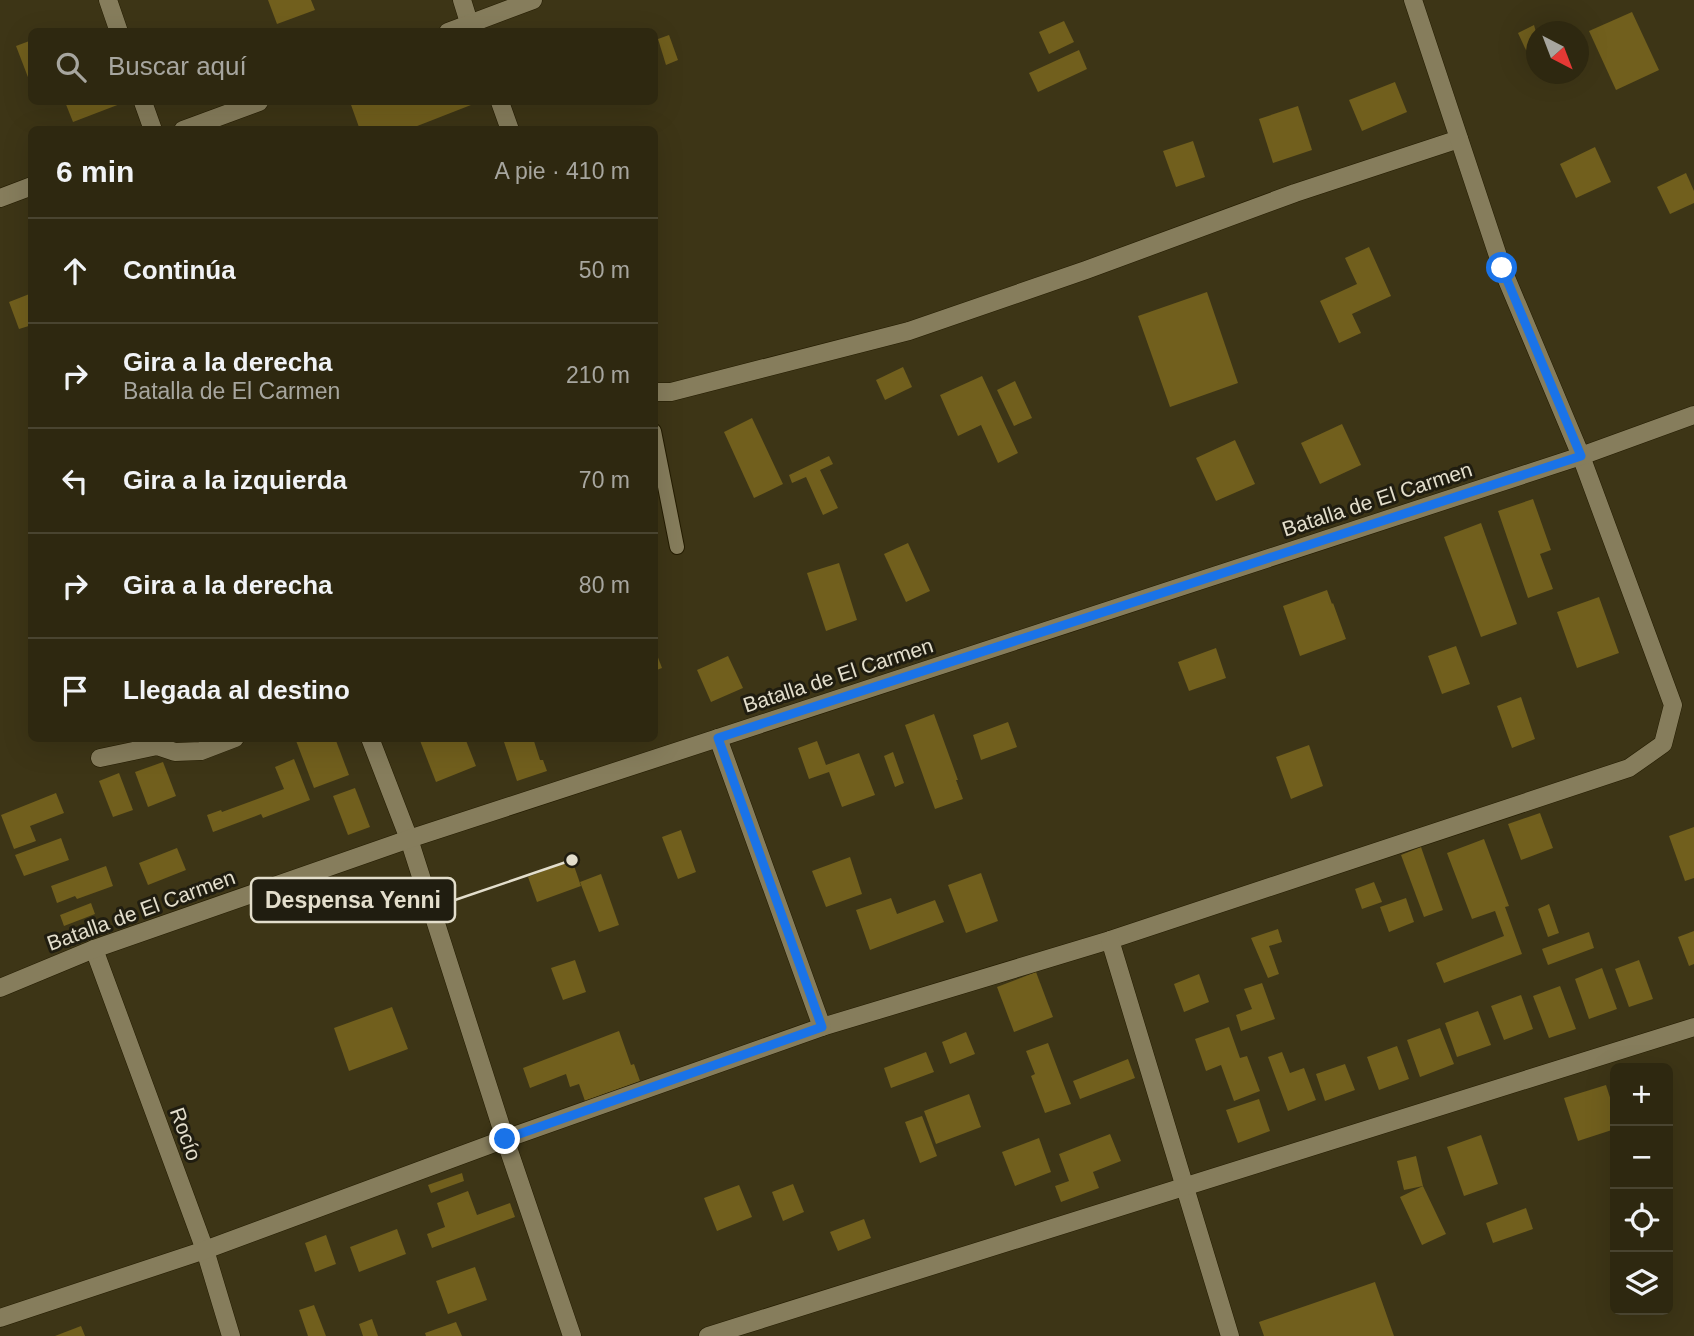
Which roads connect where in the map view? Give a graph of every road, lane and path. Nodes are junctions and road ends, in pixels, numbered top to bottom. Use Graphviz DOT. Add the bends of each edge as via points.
graph roads {
  1 [pos="108,0"];
  2 [pos="462,0"];
  3 [pos="533,0"];
  4 [pos="1413,0"];
  5 [pos="118,28"];
  6 [pos="471,28"];
  7 [pos="144,105"];
  8 [pos="251,105"];
  9 [pos="500,105"];
  10 [pos="152,126"];
  11 [pos="194,126"];
  12 [pos="508,126"];
  13 [pos="1459,139"];
  14 [pos="28,188"];
  15 [pos="0,198"];
  16 [pos="658,392"];
  17 [pos="1694,415"];
  18 [pos="658,451"];
  19 [pos="1581,456"];
  20 [pos="677,547"];
  21 [pos="718,738"];
  22 [pos="225,742"];
  23 [pos="372,742"];
  24 [pos="100,758"];
  25 [pos="409,839"];
  26 [pos="1110,940"];
  27 [pos="94,949"];
  28 [pos="0,988"];
  29 [pos="822,1027"];
  30 [pos="1694,1027"];
  31 [pos="505,1139"];
  32 [pos="1185,1186"];
  33 [pos="205,1250"];
  34 [pos="0,1318"];
  35 [pos="231,1336"];
  36 [pos="572,1336"];
  37 [pos="708,1336"];
  38 [pos="1230,1336"];
  1 -- 5 [label="street"];
  2 -- 6 [label="street"];
  3 -- 6 [label="street"];
  4 -- 13 [label="street"];
  7 -- 10 [label="street"];
  8 -- 11 [label="street"];
  9 -- 12 [label="street"];
  13 -- 16 [label="street" via="909,331 671,393"];
  13 -- 19 [label="street" via="1502,268"];
  14 -- 15 [label="street"];
  17 -- 19 [label="street, Batalla de El Carmen"];
  18 -- 20 [label="lane"];
  19 -- 21 [label="street, Batalla de El Carmen"];
  19 -- 26 [label="street" via="1673,705 1663,744 1629,768"];
  21 -- 25 [label="street, Batalla de El Carmen"];
  21 -- 29 [label="street"];
  22 -- 24 [label="street" via="201,751 175,752 157,746"];
  23 -- 25 [label="street"];
  25 -- 27 [label="street, Batalla de El Carmen"];
  25 -- 31 [label="street"];
  26 -- 29 [label="street"];
  26 -- 32 [label="street"];
  27 -- 28 [label="street, Batalla de El Carmen"];
  27 -- 33 [label="street, Rocío"];
  29 -- 31 [label="street"];
  30 -- 32 [label="street"];
  31 -- 33 [label="street"];
  31 -- 36 [label="street"];
  32 -- 37 [label="street"];
  32 -- 38 [label="street"];
  33 -- 34 [label="street"];
  33 -- 35 [label="street, Rocío"];
}
